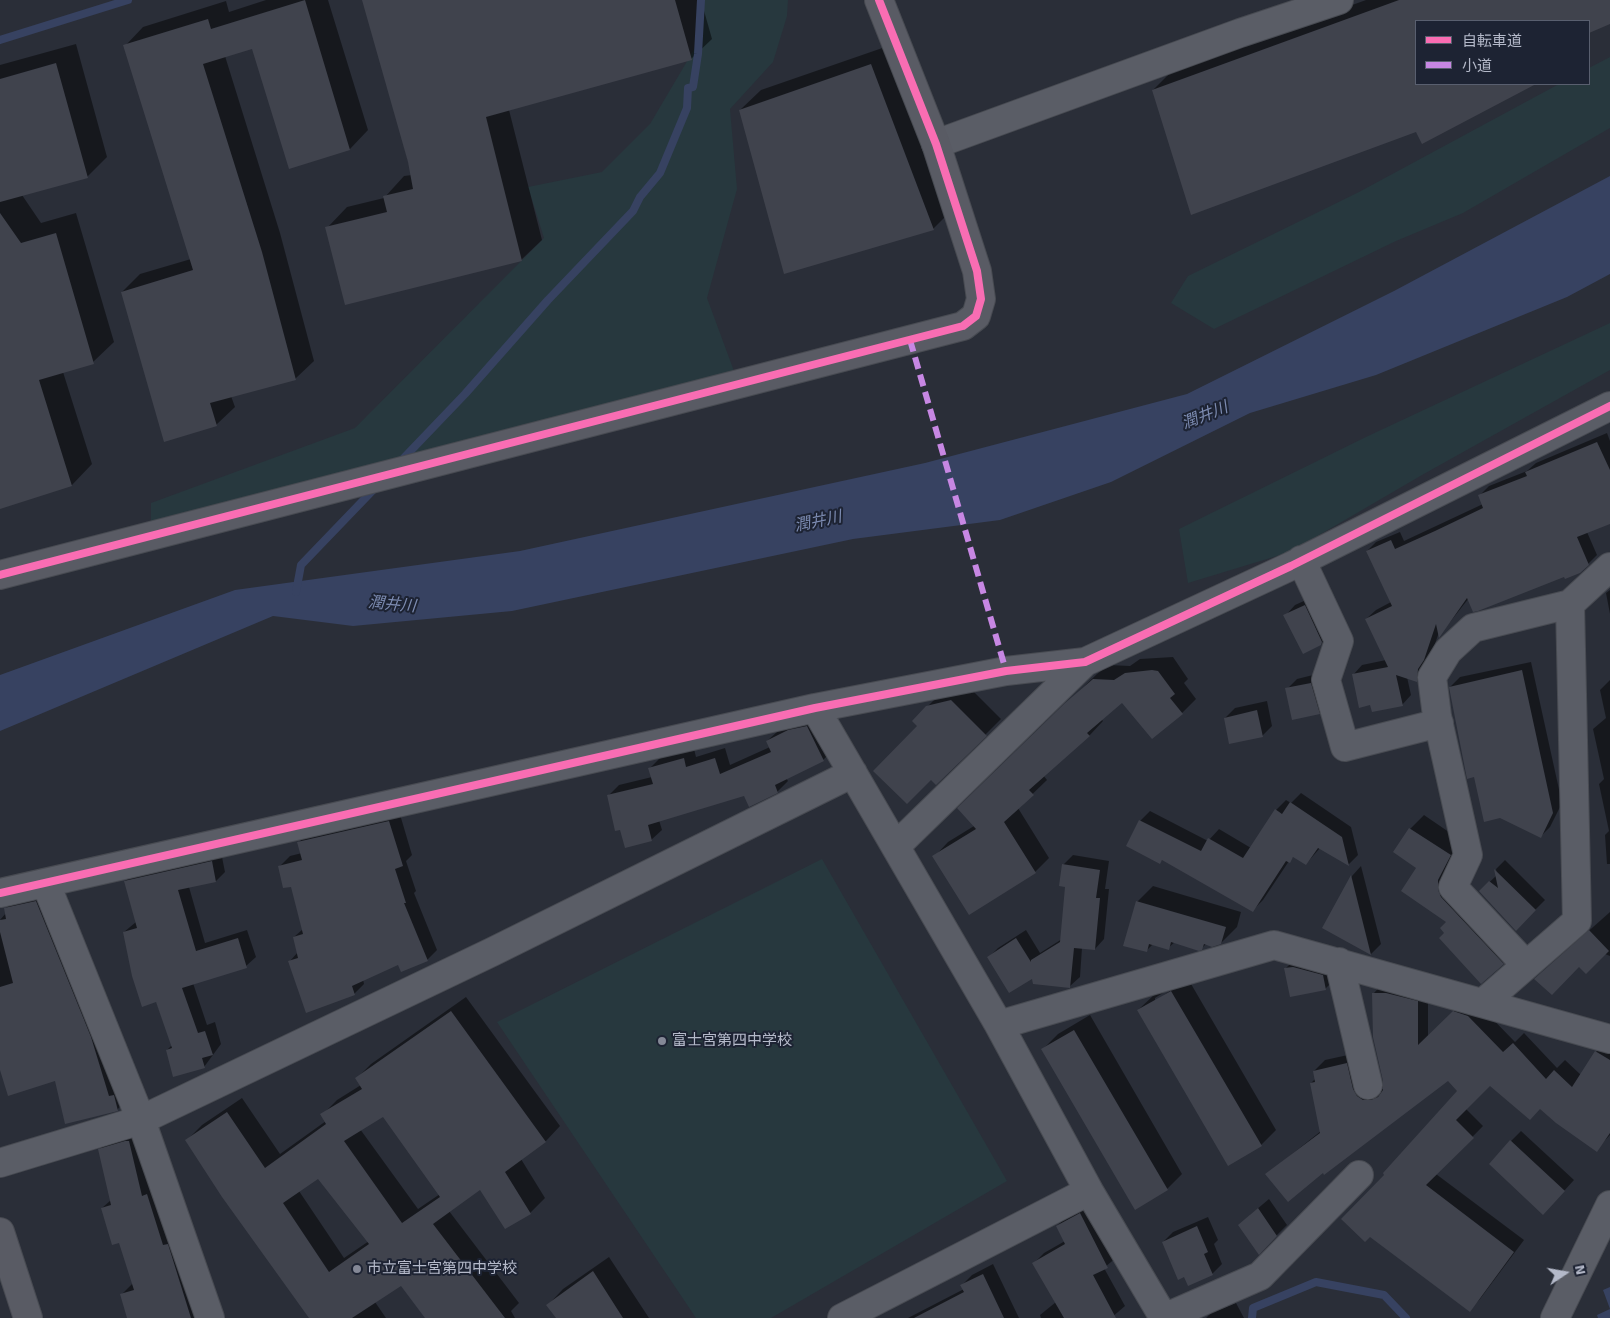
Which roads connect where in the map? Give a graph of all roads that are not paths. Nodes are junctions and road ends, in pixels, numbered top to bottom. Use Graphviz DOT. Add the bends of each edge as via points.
graph roads {
  1 [pos="879,0"];
  2 [pos="1339,0"];
  3 [pos="936,144"];
  4 [pos="1606,413"];
  5 [pos="1301,560"];
  6 [pos="1610,567"];
  7 [pos="0,576"];
  8 [pos="1570,604"];
  9 [pos="1085,662"];
  10 [pos="815,708"];
  11 [pos="1439,723"];
  12 [pos="853,773"];
  13 [pos="896,846"];
  14 [pos="46,884"];
  15 [pos="0,893"];
  16 [pos="1339,962"];
  17 [pos="1526,965"];
  18 [pos="1484,1002"];
  19 [pos="999,1025"];
  20 [pos="1610,1038"];
  21 [pos="1368,1086"];
  22 [pos="141,1120"];
  23 [pos="0,1163"];
  24 [pos="1359,1175"];
  25 [pos="1089,1191"];
  26 [pos="1610,1205"];
  27 [pos="0,1232"];
  28 [pos="28,1318"];
  29 [pos="210,1318"];
  30 [pos="842,1318"];
  31 [pos="1555,1318"];
  1 -- 3 [label="street"];
  2 -- 3 [label="street"];
  3 -- 7 [label="street" via="977,271 981,299 976,316 963,326"];
  4 -- 5 [label="street"];
  5 -- 9 [label="street"];
  5 -- 11 [label="street" via="1339,642 1326,680 1345,747"];
  6 -- 8 [label="street"];
  8 -- 11 [label="street" via="1473,628 1448,651 1432,677"];
  8 -- 17 [label="street" via="1576,921"];
  9 -- 10 [label="street" via="1006,671"];
  9 -- 13 [label="street"];
  10 -- 12 [label="street"];
  10 -- 14 [label="street"];
  11 -- 17 [label="street" via="1468,856 1453,887"];
  12 -- 13 [label="street"];
  12 -- 22 [label="street"];
  13 -- 19 [label="street"];
  14 -- 15 [label="street"];
  14 -- 22 [label="street"];
  16 -- 18 [label="street"];
  16 -- 19 [label="street" via="1274,945"];
  16 -- 21 [label="street"];
  17 -- 18 [label="street"];
  18 -- 20 [label="street"];
  19 -- 25 [label="street"];
  22 -- 23 [label="street"];
  22 -- 29 [label="street"];
  24 -- 25 [label="street" via="1260,1276 1164,1318"];
  25 -- 30 [label="street"];
  26 -- 31 [label="street"];
  27 -- 28 [label="street"];
}
